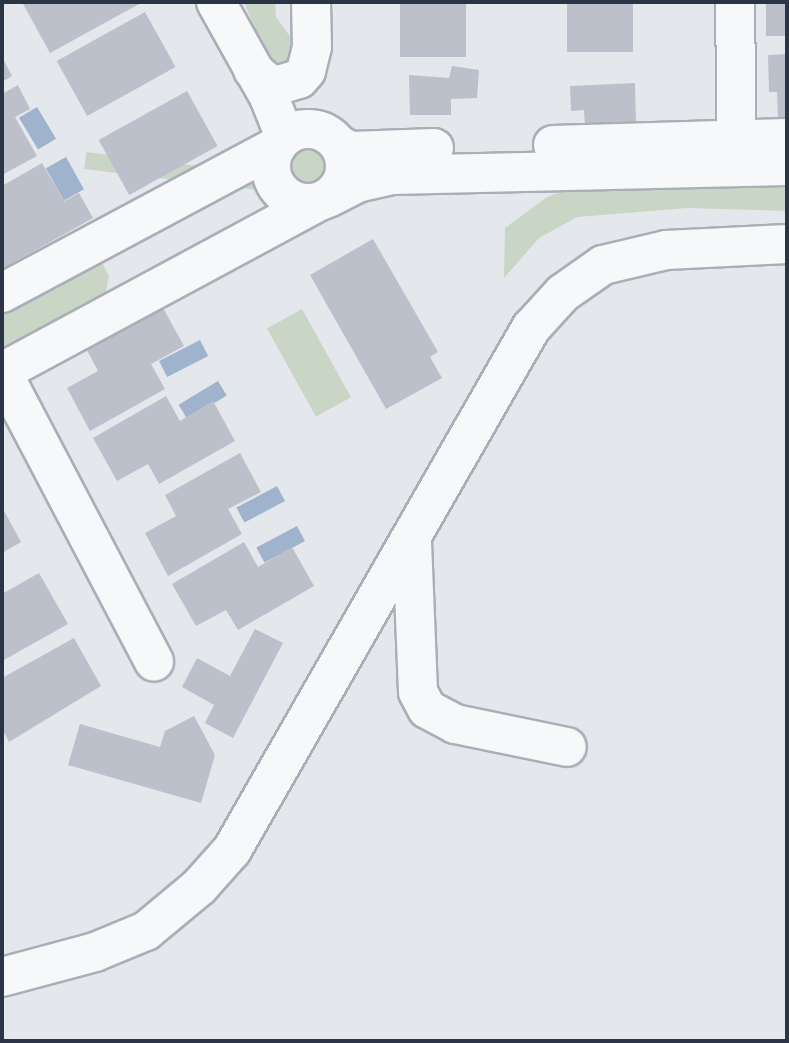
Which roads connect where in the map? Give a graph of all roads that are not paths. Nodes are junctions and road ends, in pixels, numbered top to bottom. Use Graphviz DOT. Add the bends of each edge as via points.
graph roads {
  1 [pos="216,2"];
  2 [pos="311,2"];
  3 [pos="735,2"];
  4 [pos="312,47"];
  5 [pos="253,70"];
  6 [pos="787,138"];
  7 [pos="306,140"];
  8 [pos="736,154"];
  9 [pos="787,166"];
  10 [pos="322,200"];
  11 [pos="787,244"];
  12 [pos="2,293"];
  13 [pos="2,372"];
  14 [pos="412,541"];
  15 [pos="154,661"];
  16 [pos="568,747"];
  17 [pos="2,977"];
  1 -- 5 [label="street"];
  2 -- 4 [label="street"];
  3 -- 8 [label="street"];
  4 -- 5 [label="street" via="306,71 288,85 268,83"];
  4 -- 7 [label="street"];
  5 -- 7 [label="street"];
  6 -- 8 [label="street"];
  7 -- 8 [label="street" via="351,151"];
  7 -- 10 [label="street" via="345,168 343,180"];
  7 -- 10 [label="street" via="271,170 274,182 292,200"];
  7 -- 12 [label="street"];
  8 -- 9 [label="street"];
  8 -- 10 [label="street" via="392,175 357,183"];
  10 -- 13 [label="street"];
  11 -- 14 [label="street" via="666,250 603,265 563,293 531,328"];
  13 -- 15 [label="street"];
  14 -- 16 [label="street" via="418,692 426,709 454,724"];
  14 -- 17 [label="street" via="232,850 199,887 146,931 94,952"];
}
